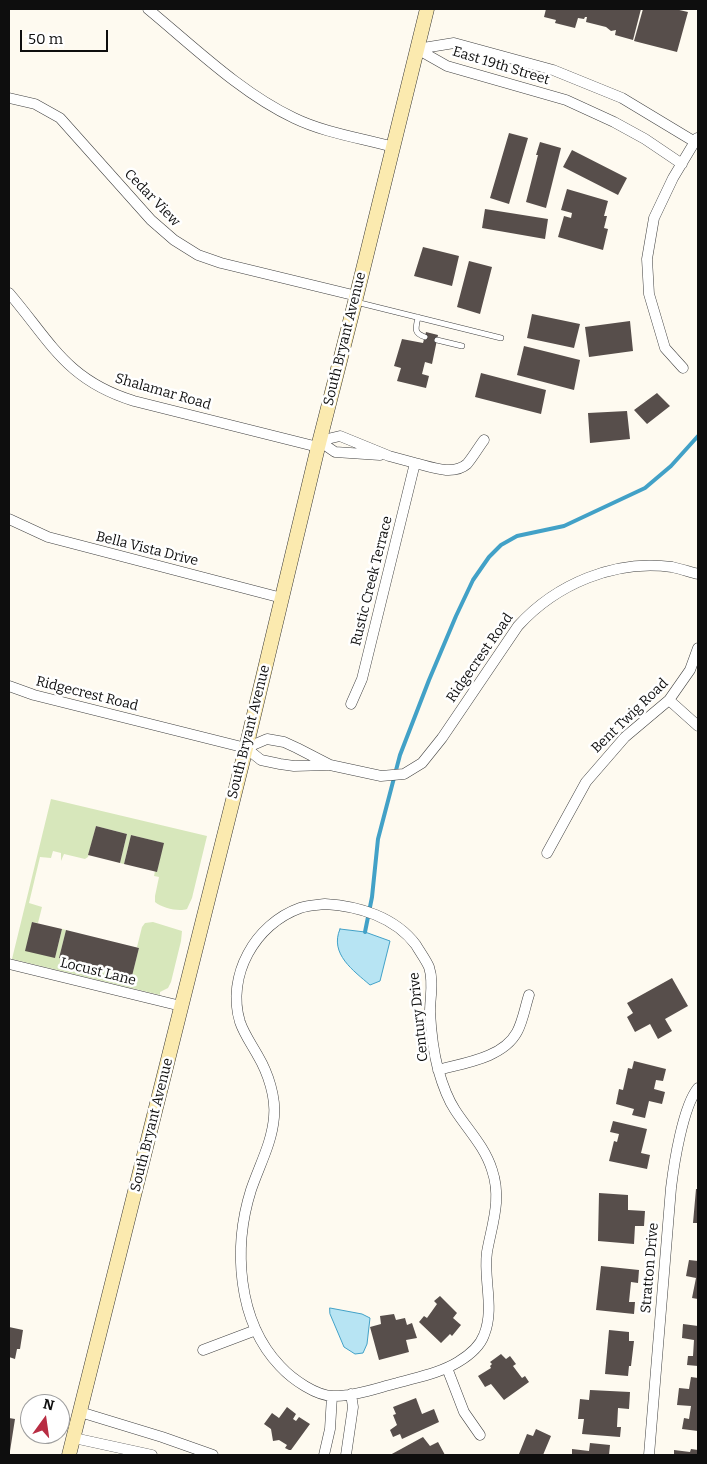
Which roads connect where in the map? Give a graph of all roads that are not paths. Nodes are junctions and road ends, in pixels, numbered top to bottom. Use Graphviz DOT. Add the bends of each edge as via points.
graph roads {
  1 [pos="148,9"];
  2 [pos="427,9"];
  3 [pos="417,49"];
  4 [pos="9,98"];
  5 [pos="696,139"];
  6 [pos="393,147"];
  7 [pos="682,164"];
  8 [pos="9,292"];
  9 [pos="356,299"];
  10 [pos="418,317"];
  11 [pos="425,337"];
  12 [pos="502,338"];
  13 [pos="437,340"];
  14 [pos="462,346"];
  15 [pos="683,368"];
  16 [pos="484,440"];
  17 [pos="318,444"];
  18 [pos="389,456"];
  19 [pos="416,463"];
  20 [pos="9,519"];
  21 [pos="698,574"];
  22 [pos="282,598"];
  23 [pos="698,648"];
  24 [pos="9,686"];
  25 [pos="669,700"];
  26 [pos="351,704"];
  27 [pos="698,726"];
  28 [pos="246,748"];
  29 [pos="330,765"];
  30 [pos="547,853"];
  31 [pos="9,964"];
  32 [pos="529,995"];
  33 [pos="181,1006"];
  34 [pos="438,1070"];
  35 [pos="698,1088"];
  36 [pos="256,1330"];
  37 [pos="203,1350"];
  38 [pos="447,1368"];
  39 [pos="350,1394"];
  40 [pos="332,1396"];
  41 [pos="80,1412"];
  42 [pos="480,1435"];
  43 [pos="74,1438"];
  44 [pos="69,1455"];
  45 [pos="152,1455"];
  46 [pos="213,1455"];
  47 [pos="324,1455"];
  48 [pos="346,1455"];
  49 [pos="649,1455"];
  1 -- 6 [label="street" via="273,108 312,125"];
  2 -- 3 [label="street, South Bryant Avenue"];
  3 -- 5 [label="street, East 19th Street" via="454,43 553,70 622,98"];
  3 -- 6 [label="street, South Bryant Avenue"];
  3 -- 7 [label="street, East 19th Street" via="447,66 566,100 645,139"];
  4 -- 9 [label="street, Cedar View" via="35,104 60,118 151,220 184,247 215,261"];
  5 -- 7 [label="street"];
  6 -- 9 [label="street, South Bryant Avenue"];
  7 -- 15 [label="street" via="654,218 646,262 649,294 665,348"];
  8 -- 17 [label="street, Shalamar Road" via="66,364 109,392 134,401"];
  9 -- 10 [label="lane"];
  9 -- 17 [label="street, South Bryant Avenue"];
  10 -- 11 [label="lane" via="416,332"];
  10 -- 12 [label="lane"];
  13 -- 14 [label="lane"];
  16 -- 19 [label="street" via="466,464 454,470"];
  17 -- 18 [label="street" via="335,452"];
  17 -- 18 [label="street" via="340,436"];
  17 -- 22 [label="street, South Bryant Avenue"];
  18 -- 19 [label="street"];
  19 -- 26 [label="street, Rustic Creek Terrace" via="362,679"];
  20 -- 22 [label="street, Bella Vista Drive" via="48,537"];
  21 -- 29 [label="street, Ridgecrest Road" via="672,568 627,568 595,574 557,592 531,611 518,626 422,763 404,774 381,776"];
  22 -- 28 [label="street, South Bryant Avenue"];
  23 -- 25 [label="street, Bent Twig Road" via="690,670"];
  24 -- 28 [label="street, Ridgecrest Road"];
  25 -- 27 [label="street"];
  25 -- 30 [label="street, Bent Twig Road" via="599,765 586,782"];
  28 -- 29 [label="street, Ridgecrest Road" via="261,760 280,764"];
  28 -- 29 [label="street, Ridgecrest Road" via="266,739 284,742"];
  28 -- 33 [label="street, South Bryant Avenue"];
  31 -- 33 [label="street, Locust Lane"];
  32 -- 34 [label="street" via="517,1032 505,1046 478,1060"];
  33 -- 41 [label="street, South Bryant Avenue"];
  34 -- 36 [label="street, Century Drive" via="432,1038 428,966 414,942 399,927 381,916 325,904 300,908 285,916 260,935 250,948 238,986 239,1020 266,1072 275,1107 273,1129 247,1202 241,1241 243,1280"];
  34 -- 38 [label="street, Century Drive" via="447,1096 490,1163 497,1188 495,1219 487,1252 489,1301 484,1336 470,1354"];
  35 -- 49 [label="street, Stratton Drive" via="685,1119 671,1188"];
  36 -- 37 [label="street"];
  36 -- 40 [label="street, Century Drive" via="289,1376"];
  38 -- 39 [label="street, Century Drive"];
  38 -- 42 [label="street" via="464,1412"];
  39 -- 40 [label="street, Century Drive"];
  39 -- 48 [label="street" via="353,1407"];
  40 -- 47 [label="street"];
  41 -- 43 [label="street, South Bryant Avenue"];
  41 -- 46 [label="street"];
  43 -- 44 [label="street, South Bryant Avenue"];
  43 -- 45 [label="street"];
}
